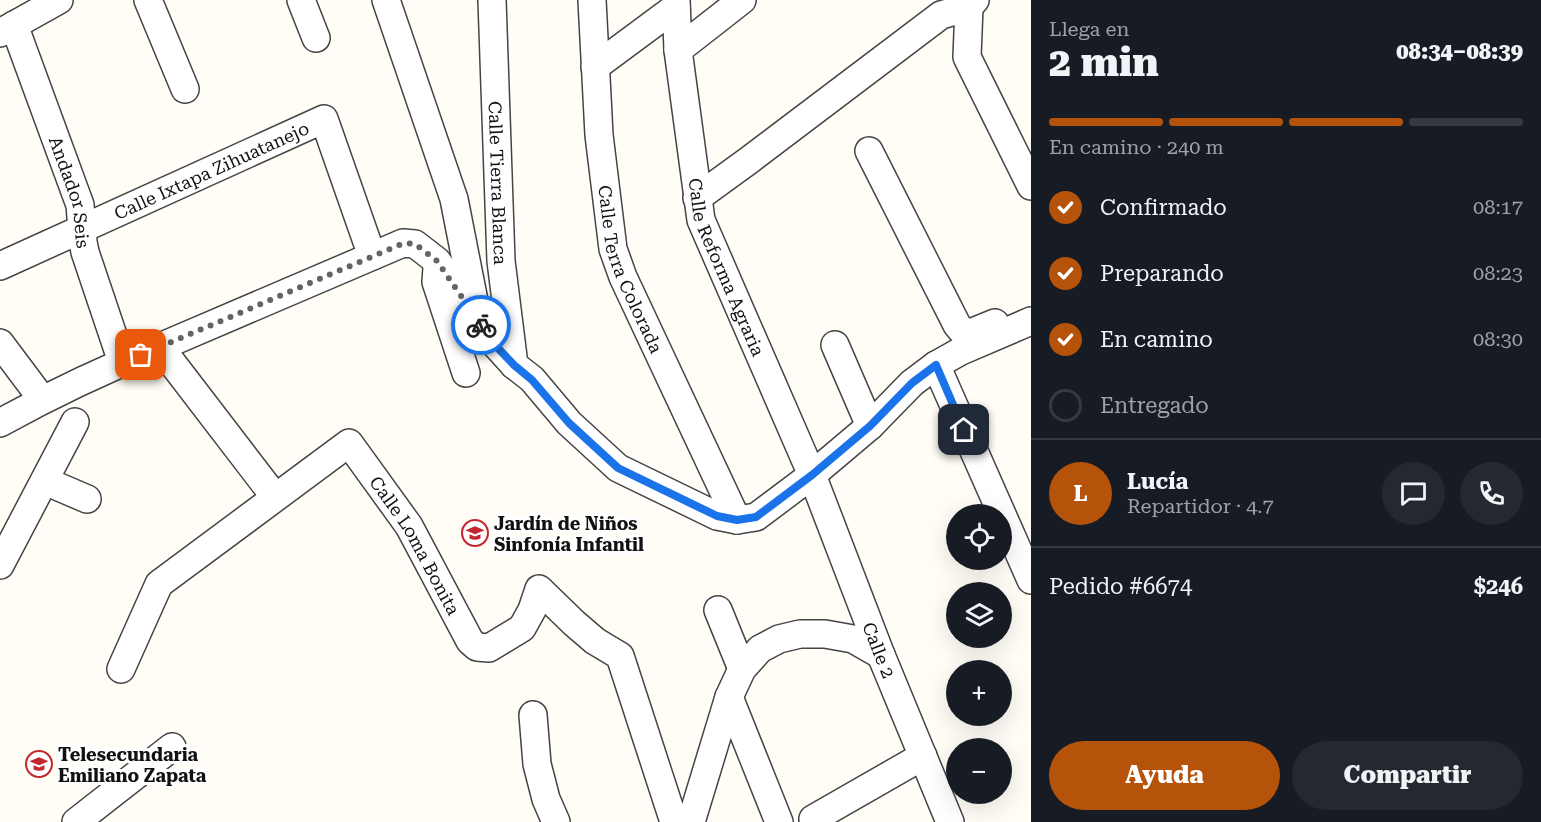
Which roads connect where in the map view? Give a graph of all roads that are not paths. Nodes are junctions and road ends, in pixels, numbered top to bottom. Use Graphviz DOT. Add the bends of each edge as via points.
graph roads {
  1 [pos="59,0"];
  2 [pos="148,0"];
  3 [pos="301,0"];
  4 [pos="386,0"];
  5 [pos="492,0"];
  6 [pos="592,0"];
  7 [pos="742,0"];
  8 [pos="972,3"];
  9 [pos="676,4"];
  10 [pos="7,29"];
  11 [pos="316,38"];
  12 [pos="678,50"];
  13 [pos="595,67"];
  14 [pos="184,89"];
  15 [pos="868,151"];
  16 [pos="1031,186"];
  17 [pos="698,198"];
  18 [pos="82,227"];
  19 [pos="372,256"];
  20 [pos="437,261"];
  21 [pos="0,266"];
  22 [pos="478,321"];
  23 [pos="1031,321"];
  24 [pos="0,343"];
  25 [pos="835,345"];
  26 [pos="160,347"];
  27 [pos="122,362"];
  28 [pos="514,365"];
  29 [pos="936,365"];
  30 [pos="466,373"];
  31 [pos="42,399"];
  32 [pos="75,422"];
  33 [pos="0,423"];
  34 [pos="870,426"];
  35 [pos="812,475"];
  36 [pos="45,481"];
  37 [pos="275,496"];
  38 [pos="87,499"];
  39 [pos="737,520"];
  40 [pos="0,565"];
  41 [pos="1031,580"];
  42 [pos="718,610"];
  43 [pos="881,655"];
  44 [pos="121,669"];
  45 [pos="742,669"];
  46 [pos="729,697"];
  47 [pos="533,714"];
  48 [pos="172,747"];
  49 [pos="923,756"];
  50 [pos="813,819"];
  51 [pos="953,821"];
  52 [pos="76,822"];
  53 [pos="556,822"];
  54 [pos="674,822"];
  55 [pos="691,822"];
  56 [pos="779,822"];
  1 -- 10 [label="street"];
  2 -- 14 [label="street"];
  3 -- 11 [label="street"];
  4 -- 22 [label="street" via="454,199"];
  5 -- 28 [label="street, Calle Tierra Blanca" via="501,261"];
  6 -- 13 [label="street, Calle Terra Colorada"];
  7 -- 12 [label="street"];
  8 -- 16 [label="street" via="967,57"];
  8 -- 17 [label="street" via="941,15"];
  9 -- 12 [label="street, Calle Reforma Agraria"];
  9 -- 13 [label="street"];
  10 -- 18 [label="street, Andador Seis" via="80,205"];
  12 -- 17 [label="street, Calle Reforma Agraria"];
  13 -- 39 [label="street, Calle Terra Colorada" via="613,249"];
  15 -- 23 [label="street" via="963,332 973,332 1010,316"];
  17 -- 35 [label="street, Calle Reforma Agraria" via="701,220"];
  18 -- 19 [label="street, Calle Ixtapa Zihuatanejo" via="324,119"];
  18 -- 21 [label="street, Calle Ixtapa Zihuatanejo"];
  18 -- 27 [label="street, Andador Seis" via="85,252"];
  19 -- 20 [label="street" via="404,243 415,244"];
  19 -- 26 [label="street"];
  20 -- 22 [label="street"];
  20 -- 30 [label="street" via="436,282"];
  22 -- 28 [label="street"];
  23 -- 29 [label="street"];
  24 -- 31 [label="street"];
  25 -- 34 [label="street"];
  26 -- 27 [label="street"];
  26 -- 37 [label="street"];
  27 -- 31 [label="street"];
  28 -- 39 [label="street" via="618,468 717,516"];
  29 -- 34 [label="street" via="912,383"];
  29 -- 41 [label="street"];
  31 -- 33 [label="street"];
  32 -- 36 [label="street"];
  34 -- 35 [label="street"];
  35 -- 39 [label="street" via="756,517"];
  35 -- 43 [label="street, Calle 2"];
  36 -- 38 [label="street"];
  36 -- 40 [label="street"];
  37 -- 44 [label="street, Calle Loma Bonita" via="159,584"];
  37 -- 54 [label="street, Calle Loma Bonita" via="349,443 409,526 470,641 477,647 489,648 522,627 539,589 595,641 620,656"];
  42 -- 45 [label="street"];
  43 -- 45 [label="street" via="853,639 800,634 760,649"];
  43 -- 49 [label="street, Calle 2"];
  45 -- 46 [label="street"];
  46 -- 55 [label="street"];
  46 -- 56 [label="street"];
  47 -- 53 [label="street" via="537,764"];
  48 -- 52 [label="street"];
  49 -- 50 [label="street"];
  49 -- 51 [label="street, Calle 2"];
}
